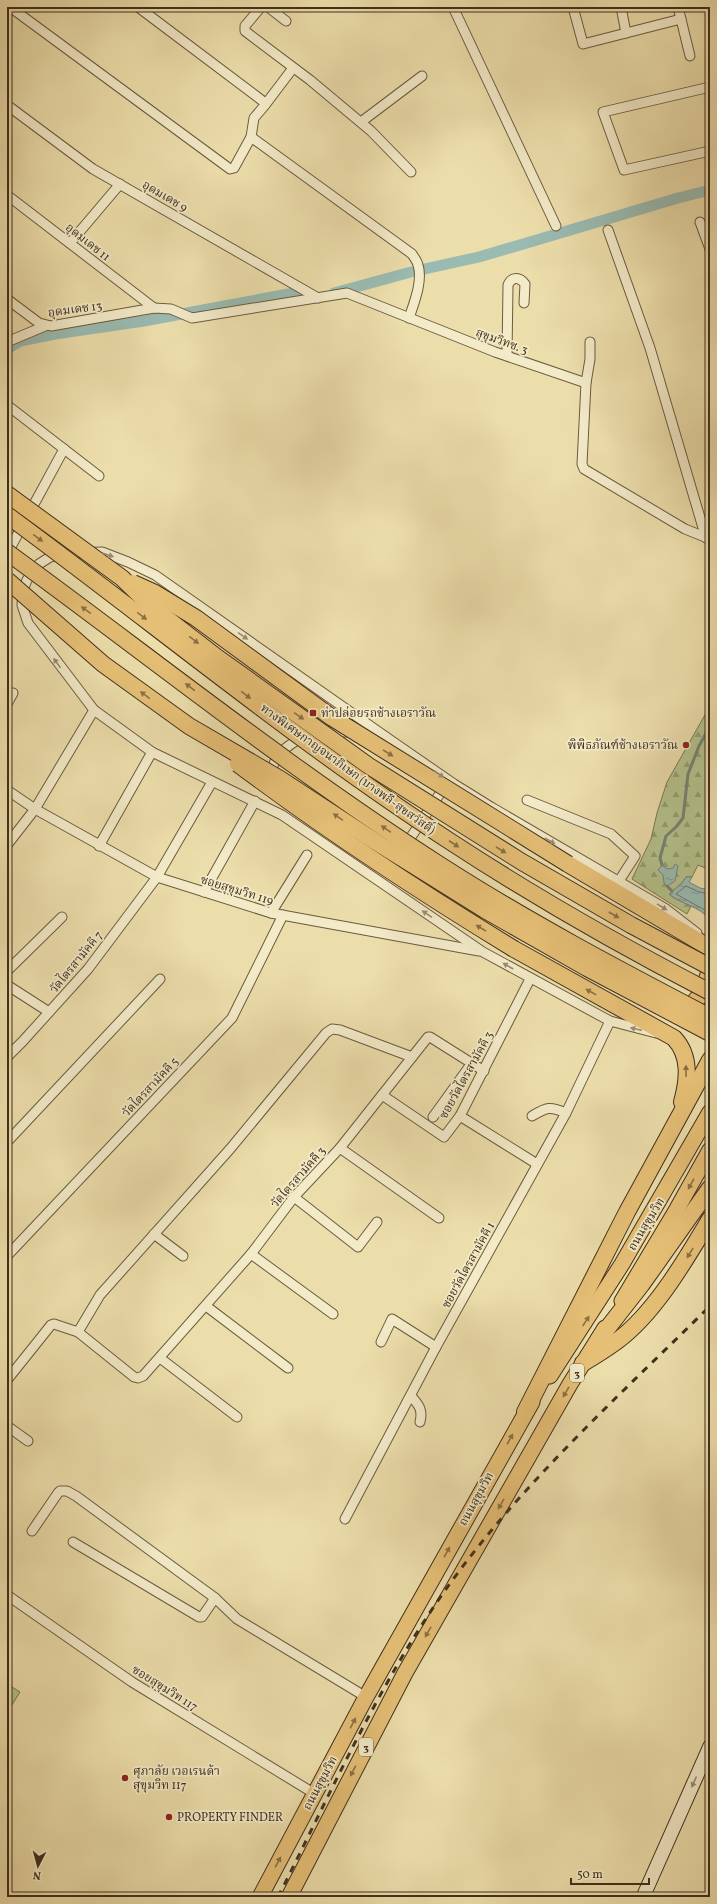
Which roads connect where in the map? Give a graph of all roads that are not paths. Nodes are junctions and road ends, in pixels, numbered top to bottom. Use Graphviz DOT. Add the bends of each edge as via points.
graph roads {
  1 [pos="10,7"];
  2 [pos="138,7"];
  3 [pos="261,7"];
  4 [pos="268,7"];
  5 [pos="453,7"];
  6 [pos="573,7"];
  7 [pos="621,7"];
  8 [pos="678,7"];
  9 [pos="681,19"];
  10 [pos="286,21"];
  11 [pos="626,33"];
  12 [pos="690,56"];
  13 [pos="293,68"];
  14 [pos="422,76"];
  15 [pos="710,87"];
  16 [pos="7,105"];
  17 [pos="265,105"];
  18 [pos="361,122"];
  19 [pos="251,137"];
  20 [pos="710,151"];
  21 [pos="411,172"];
  22 [pos="120,184"];
  23 [pos="7,196"];
  24 [pos="700,222"];
  25 [pos="556,226"];
  26 [pos="608,230"];
  27 [pos="70,243"];
  28 [pos="710,249"];
  29 [pos="315,296"];
  30 [pos="7,299"];
  31 [pos="524,303"];
  32 [pos="154,308"];
  33 [pos="172,309"];
  34 [pos="409,318"];
  35 [pos="45,326"];
  36 [pos="7,342"];
  37 [pos="590,342"];
  38 [pos="507,356"];
  39 [pos="586,383"];
  40 [pos="7,405"];
  41 [pos="64,449"];
  42 [pos="99,476"];
  43 [pos="7,494"];
  44 [pos="7,515"];
  45 [pos="708,538"];
  46 [pos="7,553"];
  47 [pos="122,578"];
  48 [pos="7,580"];
  49 [pos="13,693"];
  50 [pos="7,704"];
  51 [pos="94,710"];
  52 [pos="189,726"];
  53 [pos="386,737"];
  54 [pos="152,752"];
  55 [pos="212,782"];
  56 [pos="454,784"];
  57 [pos="7,790"];
  58 [pos="527,800"];
  59 [pos="255,801"];
  60 [pos="34,809"];
  61 [pos="282,815"];
  62 [pos="7,845"];
  63 [pos="99,846"];
  64 [pos="402,852"];
  65 [pos="307,855"];
  66 [pos="157,877"];
  67 [pos="619,881"];
  68 [pos="381,882"];
  69 [pos="204,892"];
  70 [pos="270,913"];
  71 [pos="283,916"];
  72 [pos="62,918"];
  73 [pos="710,949"];
  74 [pos="483,952"];
  75 [pos="710,969"];
  76 [pos="7,971"];
  77 [pos="160,979"];
  78 [pos="530,979"];
  79 [pos="7,985"];
  80 [pos="710,992"];
  81 [pos="49,1012"];
  82 [pos="710,1017"];
  83 [pos="610,1022"];
  84 [pos="710,1033"];
  85 [pos="674,1038"];
  86 [pos="7,1056"];
  87 [pos="412,1057"];
  88 [pos="710,1060"];
  89 [pos="472,1063"];
  90 [pos="484,1071"];
  91 [pos="710,1084"];
  92 [pos="382,1095"];
  93 [pos="710,1112"];
  94 [pos="566,1113"];
  95 [pos="460,1116"];
  96 [pos="532,1116"];
  97 [pos="433,1117"];
  98 [pos="676,1123"];
  99 [pos="7,1142"];
  100 [pos="340,1148"];
  101 [pos="710,1150"];
  102 [pos="537,1164"];
  103 [pos="710,1188"];
  104 [pos="294,1197"];
  105 [pos="438,1218"];
  106 [pos="710,1219"];
  107 [pos="377,1222"];
  108 [pos="154,1234"];
  109 [pos="251,1254"];
  110 [pos="7,1256"];
  111 [pos="182,1256"];
  112 [pos="595,1278"];
  113 [pos="206,1306"];
  114 [pos="332,1314"];
  115 [pos="78,1332"];
  116 [pos="599,1339"];
  117 [pos="381,1342"];
  118 [pos="436,1347"];
  119 [pos="160,1358"];
  120 [pos="583,1363"];
  121 [pos="288,1368"];
  122 [pos="7,1380"];
  123 [pos="411,1396"];
  124 [pos="525,1412"];
  125 [pos="237,1417"];
  126 [pos="420,1422"];
  127 [pos="7,1426"];
  128 [pos="28,1441"];
  129 [pos="345,1519"];
  130 [pos="32,1532"];
  131 [pos="73,1542"];
  132 [pos="428,1587"];
  133 [pos="215,1598"];
  134 [pos="448,1598"];
  135 [pos="8,1600"];
  136 [pos="366,1697"];
  137 [pos="710,1746"];
  138 [pos="314,1794"];
  139 [pos="260,1897"];
  140 [pos="289,1897"];
  141 [pos="643,1897"];
  1 -- 19 [label="street" via="230,169 234,168"];
  2 -- 17 [label="street"];
  3 -- 13 [label="street" via="245,29"];
  4 -- 10 [label="street"];
  5 -- 25 [label="street"];
  6 -- 11 [label="street" via="583,44"];
  7 -- 11 [label="street"];
  8 -- 9 [label="street"];
  9 -- 11 [label="street"];
  9 -- 12 [label="street"];
  13 -- 17 [label="street"];
  13 -- 18 [label="street"];
  14 -- 18 [label="street"];
  15 -- 20 [label="street" via="604,112 624,170"];
  16 -- 22 [label="street, อุดมเดช 9" via="93,169"];
  17 -- 19 [label="street" via="254,118"];
  18 -- 21 [label="street"];
  19 -- 34 [label="street" via="412,254 419,272 417,293"];
  22 -- 27 [label="street"];
  22 -- 29 [label="street, อุดมเดช 9"];
  23 -- 27 [label="street, อุดมเดช 11"];
  24 -- 28 [label="street"];
  26 -- 45 [label="street" via="650,348"];
  27 -- 32 [label="street, อุดมเดช 11"];
  29 -- 33 [label="street, สุขุมวิทซ. 3" via="192,318"];
  29 -- 34 [label="street, สุขุมวิทซ. 3" via="349,293"];
  30 -- 35 [label="street, อุดมเดช 13"];
  31 -- 38 [label="street" via="525,284 521,279 512,279 508,288"];
  32 -- 33 [label="street, อุดมเดช 13"];
  32 -- 35 [label="street, อุดมเดช 13"];
  34 -- 38 [label="street, สุขุมวิทซ. 3"];
  35 -- 36 [label="street"];
  37 -- 39 [label="street"];
  38 -- 39 [label="street, สุขุมวิทซ. 3"];
  39 -- 45 [label="street" via="582,464 584,469 684,529"];
  40 -- 41 [label="street"];
  41 -- 42 [label="street"];
  41 -- 46 [label="street"];
  43 -- 47 [label="highway, bridge"];
  44 -- 80 [label="highway, ทางพิเศษกาญจนาภิเษก (บางพลี-สุขสวัสดิ์), one-way, bridge" via="281,721 450,841 535,896 620,946"];
  82 -- 46 [label="highway, ทางพิเศษกาญจนาภิเษก (บางพลี-สุขสวัสดิ์), one-way, bridge" via="611,966 440,865 272,748"];
  47 -- 73 [label="highway, one-way, bridge" via="175,604 331,717"];
  47 -- 75 [label="highway, one-way, bridge" via="180,630 369,766 522,862"];
  52 -- 48 [label="highway, one-way, bridge" via="103,664"];
  49 -- 50 [label="street"];
  51 -- 53 [label="street, one-way" via="28,623 22,605 27,580 39,564 50,557 102,552 155,575"];
  51 -- 54 [label="street"];
  51 -- 60 [label="street"];
  84 -- 52 [label="highway, one-way, bridge" via="485,910 258,765"];
  85 -- 52 [label="highway, one-way, bridge" via="514,949 413,886 336,835"];
  53 -- 56 [label="street, one-way"];
  53 -- 61 [label="street" via="330,731 308,735 289,745 278,755 271,772 272,787"];
  54 -- 55 [label="street"];
  54 -- 63 [label="street"];
  55 -- 59 [label="street"];
  55 -- 66 [label="street, วัดไตรสามัคคี 7"];
  56 -- 64 [label="street" via="445,786"];
  56 -- 67 [label="street, one-way"];
  57 -- 60 [label="street, ซอยสุขุมวิท 119"];
  58 -- 67 [label="street" via="611,834 631,851 635,856"];
  59 -- 61 [label="street"];
  59 -- 69 [label="street"];
  60 -- 62 [label="street"];
  60 -- 63 [label="street, ซอยสุขุมวิท 119"];
  61 -- 68 [label="street"];
  63 -- 66 [label="street, ซอยสุขุมวิท 119"];
  64 -- 68 [label="street"];
  64 -- 75 [label="highway" via="501,913 679,1012 686,1012 703,992"];
  65 -- 70 [label="street"];
  66 -- 69 [label="street, ซอยสุขุมวิท 119"];
  66 -- 81 [label="street, วัดไตรสามัคคี 7" via="88,968"];
  67 -- 73 [label="street, one-way" via="666,909 695,932"];
  74 -- 68 [label="street, one-way"];
  69 -- 70 [label="street, ซอยสุขุมวิท 119"];
  70 -- 71 [label="street, ซอยสุขุมวิท 119"];
  71 -- 74 [label="street, ซอยสุขุมวิท 119"];
  71 -- 110 [label="street, วัดไตรสามัคคี 5" via="232,1018"];
  72 -- 76 [label="street"];
  78 -- 74 [label="street, one-way"];
  77 -- 99 [label="street"];
  78 -- 83 [label="street"];
  78 -- 90 [label="street, ซอยวัดไตรสามัคคี 3"];
  79 -- 81 [label="street"];
  81 -- 86 [label="street, วัดไตรสามัคคี 7"];
  85 -- 83 [label="street, one-way"];
  83 -- 94 [label="street, ซอยวัดไตรสามัคคี 1"];
  98 -- 85 [label="highway, one-way" via="687,1070 684,1052"];
  87 -- 89 [label="street, วัดไตรสามัคคี 3" via="430,1037"];
  87 -- 92 [label="street, วัดไตรสามัคคี 3"];
  87 -- 108 [label="street" via="340,1030 329,1030 230,1150"];
  88 -- 98 [label="highway"];
  89 -- 90 [label="street, วัดไตรสามัคคี 3"];
  89 -- 97 [label="street"];
  90 -- 95 [label="street, ซอยวัดไตรสามัคคี 3"];
  91 -- 112 [label="highway" via="637,1214"];
  92 -- 95 [label="street, ซอยวัดไตรสามัคคี 3" via="444,1137"];
  92 -- 100 [label="street, วัดไตรสามัคคี 3"];
  124 -- 93 [label="highway, ถนนสุขุมวิท / 3, one-way" via="622,1264"];
  94 -- 96 [label="street" via="552,1107"];
  94 -- 102 [label="street, ซอยวัดไตรสามัคคี 1"];
  95 -- 102 [label="street"];
  98 -- 112 [label="highway" via="627,1212"];
  100 -- 104 [label="street, วัดไตรสามัคคี 3"];
  100 -- 105 [label="street"];
  101 -- 116 [label="highway, ถนนสุขุมวิท / 3, one-way"];
  102 -- 118 [label="street, ซอยวัดไตรสามัคคี 1"];
  103 -- 116 [label="highway" via="642,1284"];
  104 -- 107 [label="street" via="358,1247"];
  104 -- 109 [label="street, วัดไตรสามัคคี 3"];
  106 -- 120 [label="highway, one-way" via="676,1275 649,1309 618,1340"];
  108 -- 111 [label="street"];
  108 -- 115 [label="street" via="100,1295"];
  109 -- 113 [label="street, วัดไตรสามัคคี 3"];
  109 -- 114 [label="street"];
  112 -- 124 [label="highway"];
  113 -- 119 [label="street, วัดไตรสามัคคี 3"];
  113 -- 121 [label="street"];
  115 -- 119 [label="street, วัดไตรสามัคคี 3" via="134,1377 143,1376"];
  115 -- 122 [label="street" via="56,1324 51,1325"];
  116 -- 120 [label="highway, ถนนสุขุมวิท / 3"];
  117 -- 118 [label="street" via="392,1319"];
  118 -- 123 [label="street, ซอยวัดไตรสามัคคี 1"];
  119 -- 125 [label="street"];
  120 -- 134 [label="highway, ถนนสุขุมวิท / 3, one-way"];
  123 -- 126 [label="street" via="420,1406"];
  123 -- 129 [label="street, ซอยวัดไตรสามัคคี 1"];
  132 -- 124 [label="highway, ถนนสุขุมวิท / 3, one-way"];
  127 -- 128 [label="street"];
  130 -- 133 [label="street" via="58,1493 67,1491"];
  131 -- 133 [label="street" via="198,1617 202,1617"];
  132 -- 134 [label="highway"];
  132 -- 136 [label="highway, ถนนสุขุมวิท / 3"];
  133 -- 136 [label="street" via="237,1619"];
  134 -- 140 [label="highway, ถนนสุขุมวิท / 3, one-way" via="405,1673"];
  135 -- 138 [label="street, ซอยสุขุมวิท 117" via="132,1682"];
  138 -- 136 [label="highway, ถนนสุขุมวิท / 3, one-way"];
  137 -- 141 [label="main road, one-way"];
  139 -- 138 [label="highway, ถนนสุขุมวิท / 3, one-way"];
}
